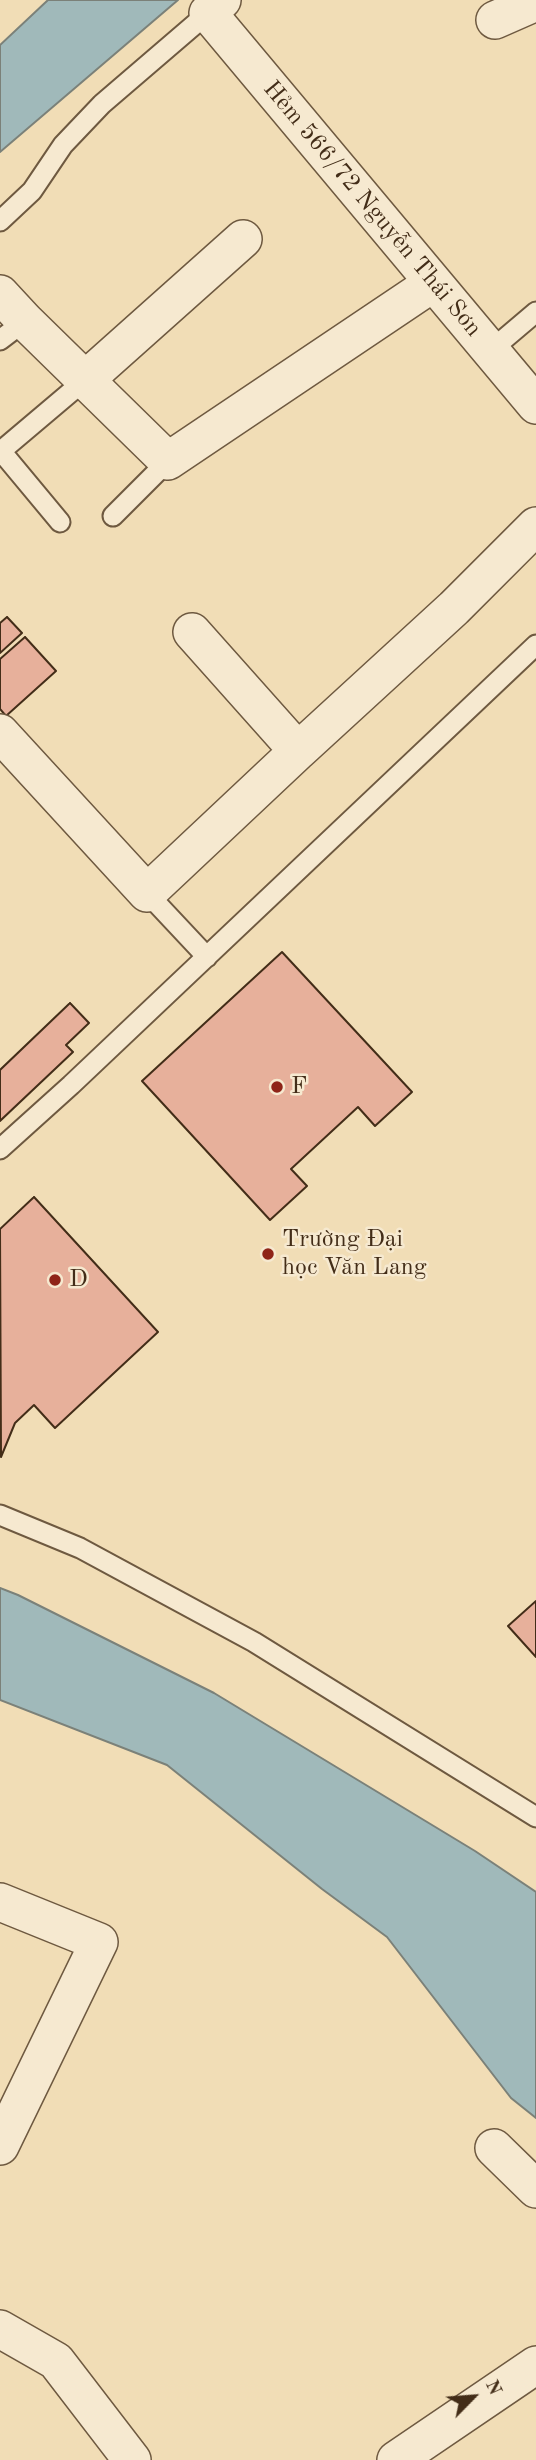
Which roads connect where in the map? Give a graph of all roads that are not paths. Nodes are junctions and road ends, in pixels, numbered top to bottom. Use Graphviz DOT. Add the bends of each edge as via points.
graph roads {
  1 [pos="536,2"];
  2 [pos="215,7"];
  3 [pos="495,20"];
  4 [pos="0,221"];
  5 [pos="243,239"];
  6 [pos="433,283"];
  7 [pos="0,294"];
  8 [pos="536,312"];
  9 [pos="12,331"];
  10 [pos="490,351"];
  11 [pos="85,380"];
  12 [pos="536,405"];
  13 [pos="168,461"];
  14 [pos="113,516"];
  15 [pos="60,522"];
  16 [pos="536,526"];
  17 [pos="192,632"];
  18 [pos="536,645"];
  19 [pos="0,733"];
  20 [pos="298,751"];
  21 [pos="148,893"];
  22 [pos="207,957"];
  23 [pos="0,1149"];
  24 [pos="0,1515"];
  25 [pos="536,1817"];
  26 [pos="0,1902"];
  27 [pos="0,2146"];
  28 [pos="494,2148"];
  29 [pos="536,2189"];
  30 [pos="0,2329"];
  31 [pos="536,2365"];
  32 [pos="132,2460"];
  33 [pos="396,2460"];
  1 -- 3 [label="street"];
  2 -- 4 [label="lane, Hẻm 566/72 Nguyễn Thái Sơn" via="102,104 63,145 32,191"];
  2 -- 6 [label="street, Hẻm 566/72 Nguyễn Thái Sơn"];
  5 -- 11 [label="street"];
  6 -- 10 [label="street, Hẻm 566/72 Nguyễn Thái Sơn"];
  6 -- 13 [label="street"];
  7 -- 9 [label="street"];
  8 -- 10 [label="lane"];
  9 -- 11 [label="street"];
  10 -- 12 [label="street, Hẻm 566/72 Nguyễn Thái Sơn"];
  11 -- 13 [label="street"];
  11 -- 15 [label="lane" via="1,451"];
  13 -- 14 [label="lane"];
  16 -- 20 [label="street"];
  17 -- 20 [label="street"];
  18 -- 22 [label="lane"];
  19 -- 21 [label="street"];
  20 -- 21 [label="street"];
  21 -- 22 [label="lane"];
  22 -- 23 [label="lane"];
  24 -- 25 [label="lane" via="80,1548 254,1642"];
  26 -- 27 [label="street" via="99,1942"];
  28 -- 29 [label="street"];
  30 -- 32 [label="street" via="56,2361"];
  31 -- 33 [label="street"];
}
